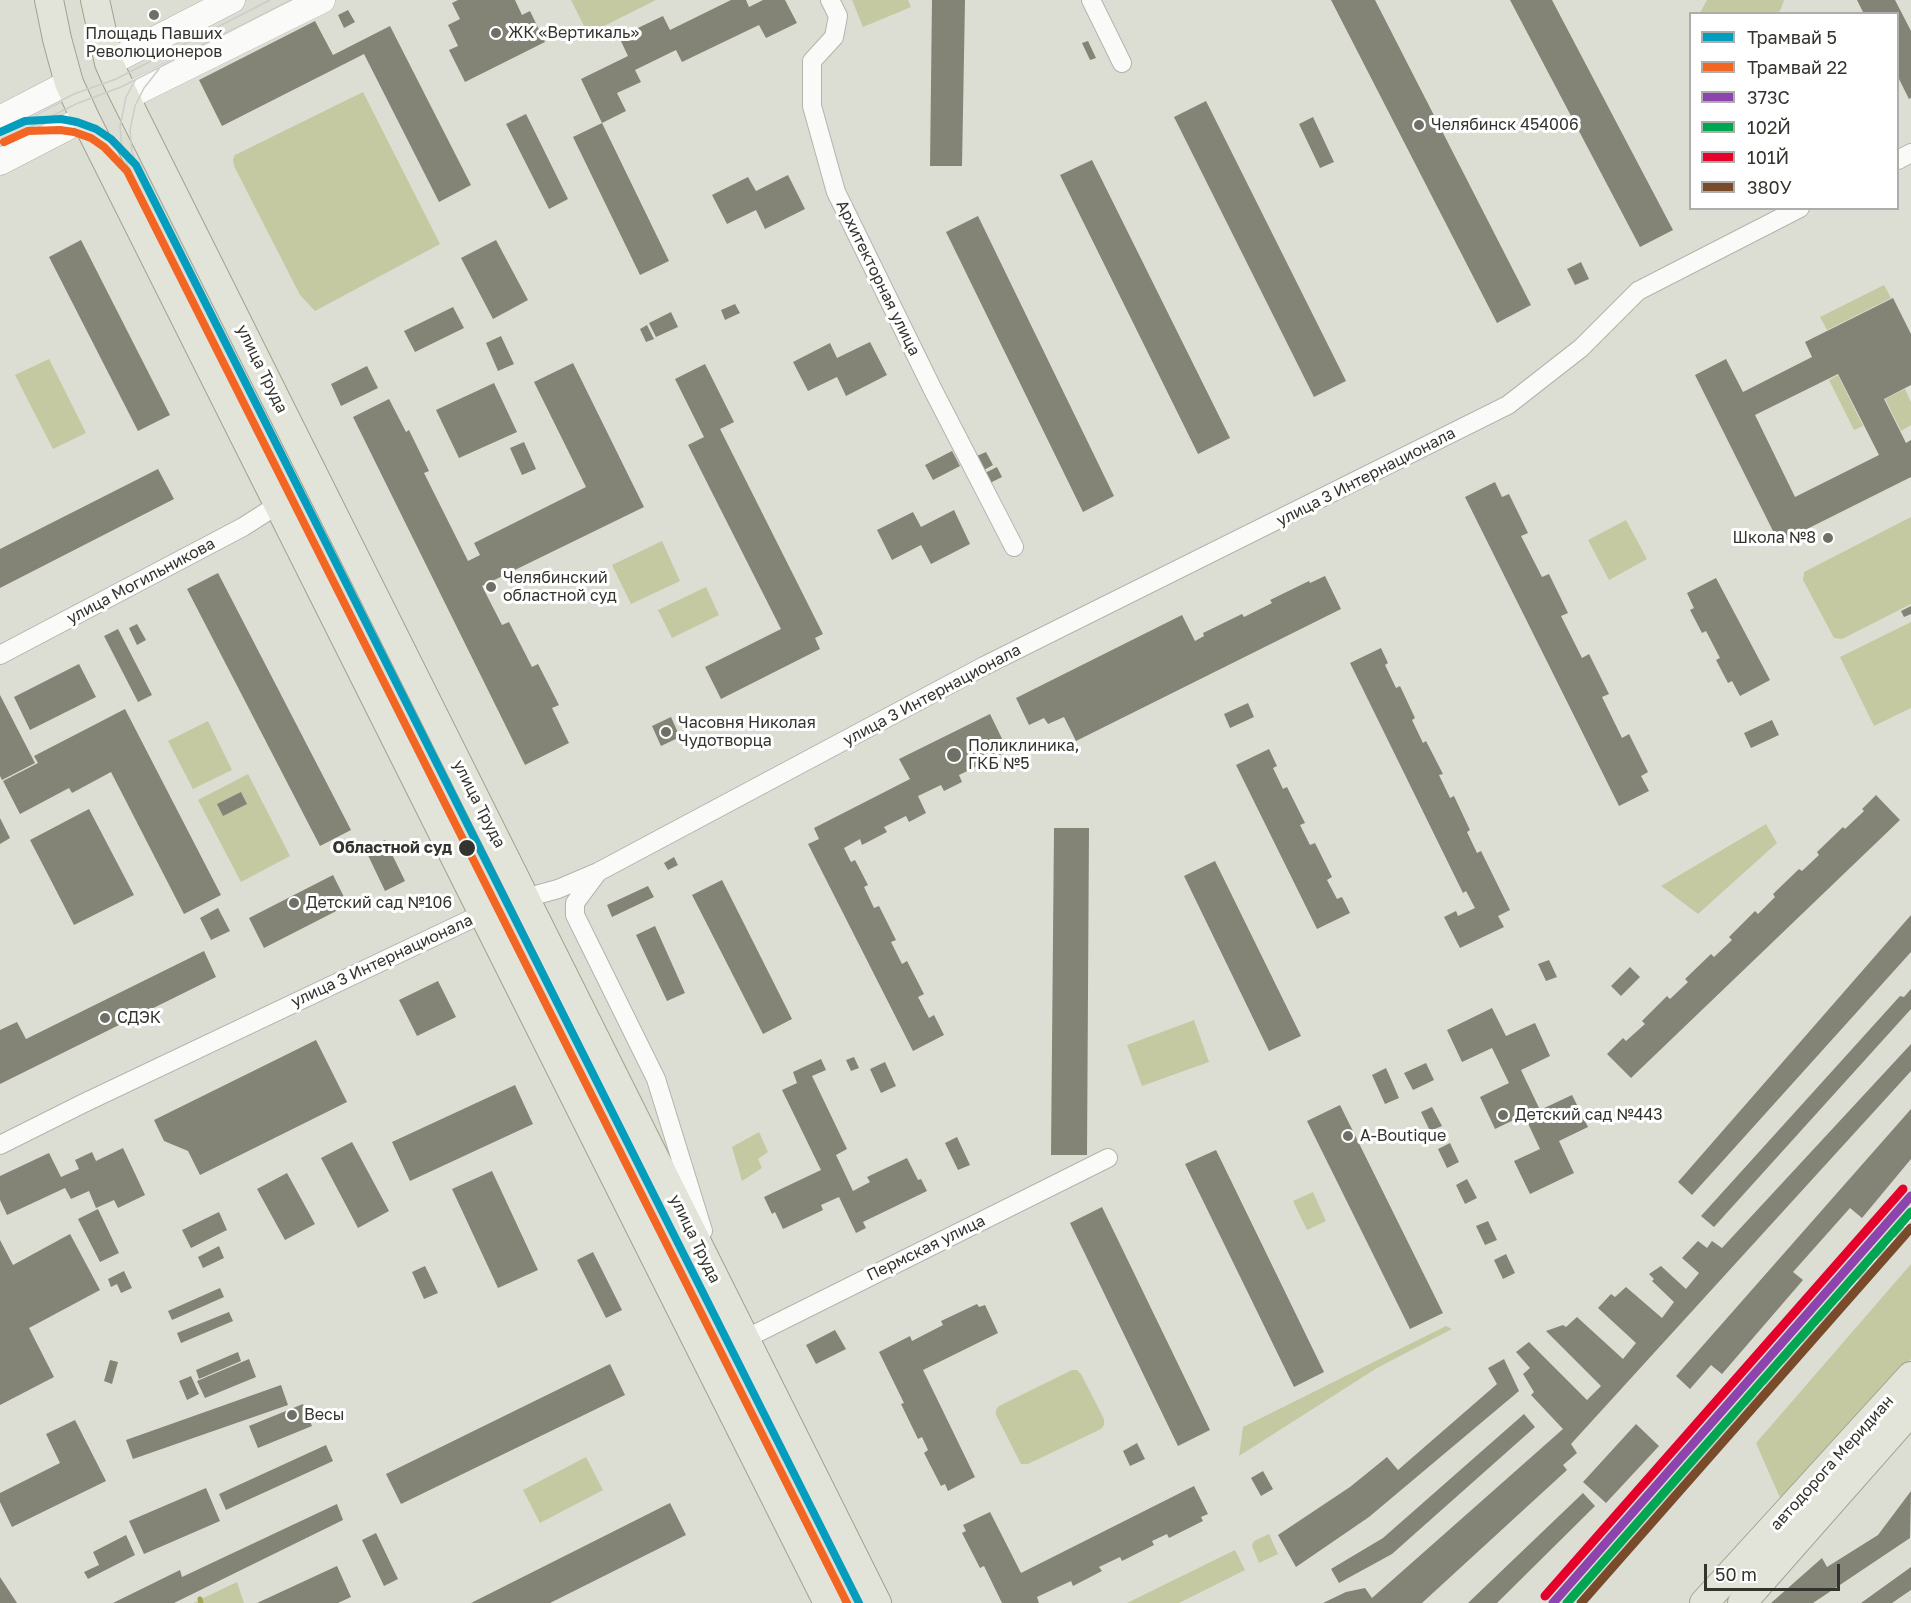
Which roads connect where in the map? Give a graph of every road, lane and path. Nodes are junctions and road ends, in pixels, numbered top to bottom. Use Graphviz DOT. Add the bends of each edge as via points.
graph roads {
  1 [pos="49,0"];
  2 [pos="95,0"];
  3 [pos="232,0"];
  4 [pos="322,0"];
  5 [pos="830,0"];
  6 [pos="1091,0"];
  7 [pos="109,63"];
  8 [pos="1122,63"];
  9 [pos="69,83"];
  10 [pos="126,97"];
  11 [pos="0,118"];
  12 [pos="85,118"];
  13 [pos="0,162"];
  14 [pos="1796,210"];
  15 [pos="319,484"];
  16 [pos="279,504"];
  17 [pos="1014,547"];
  18 [pos="0,655"];
  19 [pos="598,872"];
  20 [pos="525,898"];
  21 [pos="484,913"];
  22 [pos="0,1145"];
  23 [pos="1108,1158"];
  24 [pos="722,1293"];
  25 [pos="745,1339"];
  26 [pos="1911,1376"];
  27 [pos="1911,1411"];
  28 [pos="828,1603"];
  29 [pos="877,1603"];
  30 [pos="1704,1603"];
  31 [pos="1742,1603"];
  1 -- 9 [label="main road"];
  2 -- 7 [label="main road, улица Труда"];
  3 -- 7 [label="main road"];
  4 -- 10 [label="main road"];
  5 -- 17 [label="street, Архитекторная улица" via="838,16 834,37 812,61 812,106 836,192"];
  6 -- 8 [label="street"];
  7 -- 9 [label="main road"];
  7 -- 10 [label="main road, улица Труда"];
  9 -- 11 [label="main road"];
  9 -- 12 [label="main road"];
  10 -- 12 [label="main road"];
  10 -- 15 [label="main road, улица Труда"];
  12 -- 13 [label="main road"];
  12 -- 16 [label="main road"];
  14 -- 19 [label="street, улица 3 Интернационала" via="1638,291 1581,348 1508,405 984,666"];
  15 -- 16 [label="main road"];
  15 -- 20 [label="main road, улица Труда"];
  16 -- 18 [label="street, улица Могильникова" via="243,527"];
  16 -- 21 [label="main road"];
  19 -- 20 [label="street, улица 3 Интернационала"];
  19 -- 24 [label="street" via="575,903 575,915 656,1079"];
  20 -- 21 [label="main road, улица 3 Интернационала"];
  20 -- 24 [label="main road, улица Труда"];
  21 -- 22 [label="street, улица 3 Интернационала"];
  21 -- 28 [label="main road"];
  23 -- 25 [label="street, Пермская улица"];
  24 -- 25 [label="main road, улица Труда"];
  25 -- 29 [label="main road, улица Труда"];
  26 -- 30 [label="main road, автодорога Меридиан"];
  27 -- 31 [label="main road, автодорога Меридиан"];
}
